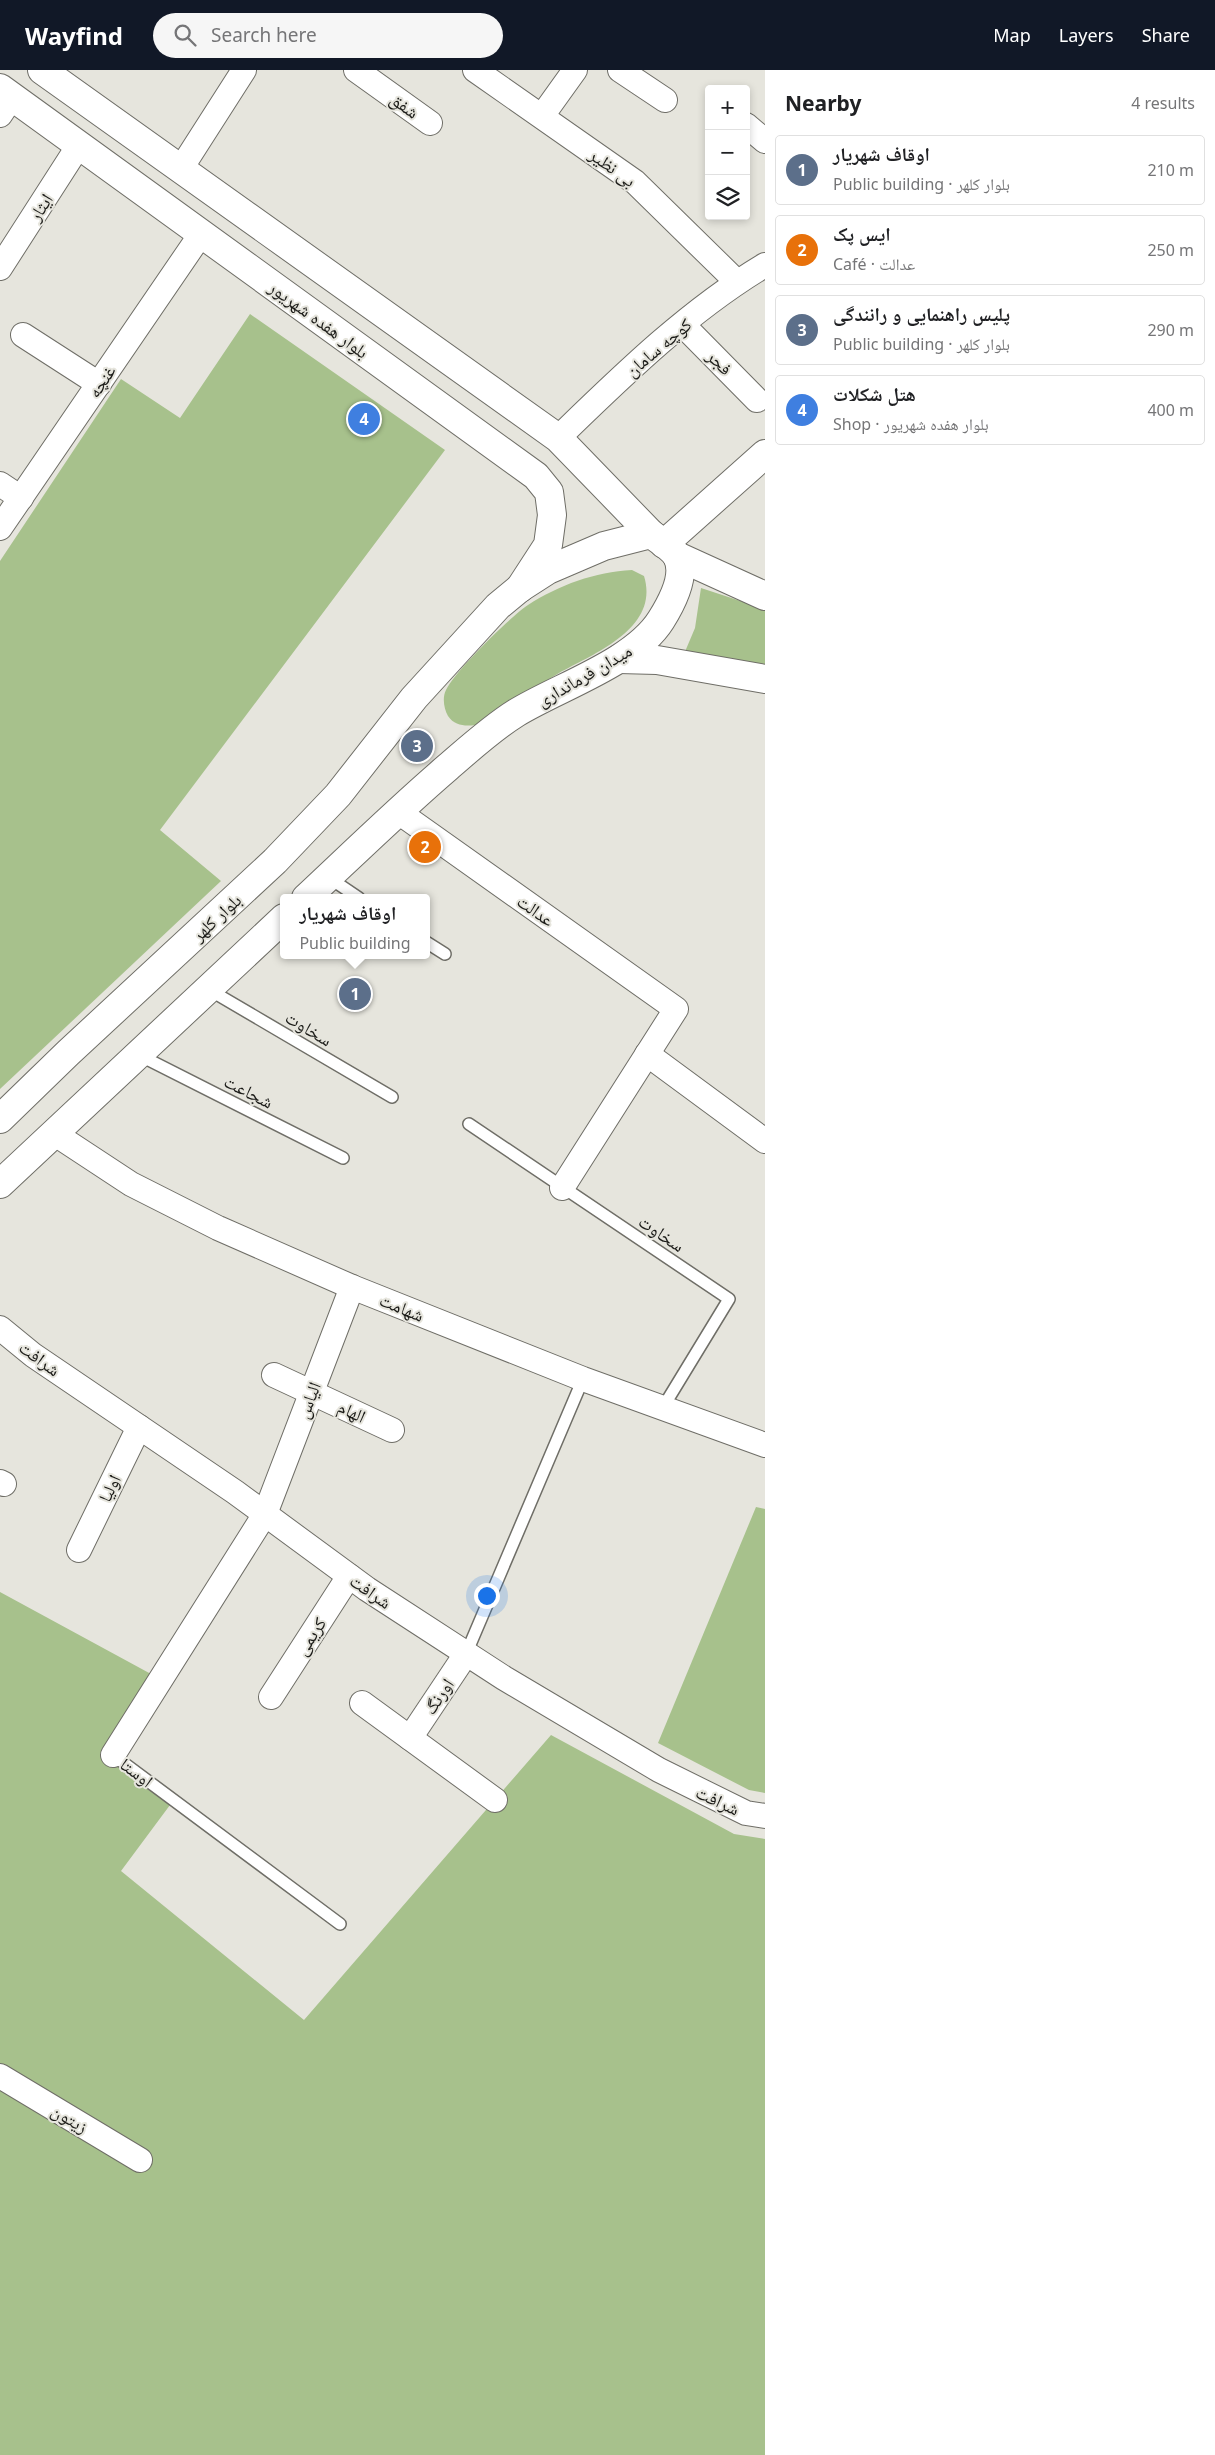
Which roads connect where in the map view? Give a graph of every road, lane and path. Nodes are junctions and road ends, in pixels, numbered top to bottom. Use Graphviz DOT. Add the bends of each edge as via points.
graph roads {
  1 [pos="42,70"];
  2 [pos="244,70"];
  3 [pos="356,70"];
  4 [pos="475,70"];
  5 [pos="575,70"];
  6 [pos="620,70"];
  7 [pos="4,100"];
  8 [pos="665,100"];
  9 [pos="542,116"];
  10 [pos="430,123"];
  11 [pos="750,128"];
  12 [pos="765,141"];
  13 [pos="79,146"];
  14 [pos="180,170"];
  15 [pos="201,234"];
  16 [pos="0,268"];
  17 [pos="763,269"];
  18 [pos="737,282"];
  19 [pos="683,325"];
  20 [pos="23,335"];
  21 [pos="99,384"];
  22 [pos="757,400"];
  23 [pos="558,438"];
  24 [pos="765,454"];
  25 [pos="0,484"];
  26 [pos="21,498"];
  27 [pos="0,528"];
  28 [pos="664,545"];
  29 [pos="520,588"];
  30 [pos="765,596"];
  31 [pos="619,659"];
  32 [pos="765,680"];
  33 [pos="397,810"];
  34 [pos="328,877"];
  35 [pos="310,894"];
  36 [pos="353,894"];
  37 [pos="280,922"];
  38 [pos="430,945"];
  39 [pos="445,954"];
  40 [pos="208,988"];
  41 [pos="647,1054"];
  42 [pos="139,1055"];
  43 [pos="392,1097"];
  44 [pos="0,1119"];
  45 [pos="469,1124"];
  46 [pos="55,1134"];
  47 [pos="765,1141"];
  48 [pos="343,1158"];
  49 [pos="0,1184"];
  50 [pos="562,1188"];
  51 [pos="352,1287"];
  52 [pos="0,1328"];
  53 [pos="274,1375"];
  54 [pos="583,1379"];
  55 [pos="312,1392"];
  56 [pos="662,1409"];
  57 [pos="138,1427"];
  58 [pos="392,1430"];
  59 [pos="765,1445"];
  60 [pos="265,1514"];
  61 [pos="79,1550"];
  62 [pos="349,1576"];
  63 [pos="466,1654"];
  64 [pos="271,1696"];
  65 [pos="362,1703"];
  66 [pos="410,1738"];
  67 [pos="113,1755"];
  68 [pos="495,1800"];
  69 [pos="765,1816"];
  70 [pos="340,1924"];
  71 [pos="0,2076"];
  72 [pos="140,2160"];
  1 -- 14 [label="main road"];
  2 -- 14 [label="street"];
  3 -- 10 [label="street, شفق"];
  4 -- 9 [label="street, بی نظیر"];
  5 -- 9 [label="street"];
  6 -- 8 [label="street"];
  7 -- 13 [label="main road, بلوار هفده شهریور"];
  9 -- 18 [label="street, بی نظیر" via="635,182"];
  11 -- 12 [label="street"];
  13 -- 15 [label="main road, بلوار هفده شهریور"];
  13 -- 16 [label="street, ایثار"];
  14 -- 23 [label="main road"];
  15 -- 21 [label="street, غنچه"];
  15 -- 29 [label="main road, بلوار هفده شهریور" via="536,476 549,492 552,514 548,545"];
  17 -- 18 [label="street, کوچه سامان"];
  18 -- 19 [label="street, کوچه سامان"];
  19 -- 22 [label="street, فجر"];
  19 -- 23 [label="street, کوچه سامان" via="626,373"];
  20 -- 21 [label="street"];
  21 -- 26 [label="street, غنچه"];
  23 -- 28 [label="main road"];
  24 -- 28 [label="main road"];
  25 -- 26 [label="street"];
  26 -- 27 [label="street, غنچه"];
  28 -- 29 [label="main road" via="604,546 548,570"];
  28 -- 30 [label="main road"];
  28 -- 31 [label="main road, میدان فرمانداری" via="680,571 671,603 647,636"];
  29 -- 44 [label="main road, بلوار کلهر" via="484,620 414,698 338,795 275,862"];
  31 -- 32 [label="main road" via="657,660"];
  31 -- 33 [label="main road, میدان فرمانداری" via="516,713"];
  33 -- 34 [label="main road"];
  33 -- 41 [label="street, عدالت" via="676,1009"];
  34 -- 35 [label="main road"];
  34 -- 36 [label="lane"];
  37 -- 40 [label="main road"];
  38 -- 39 [label="lane"];
  40 -- 42 [label="main road"];
  40 -- 43 [label="lane, سخاوت"];
  41 -- 47 [label="street"];
  41 -- 50 [label="street"];
  42 -- 46 [label="main road"];
  42 -- 48 [label="lane, شجاعت"];
  45 -- 50 [label="lane, سخاوت"];
  46 -- 49 [label="main road"];
  46 -- 51 [label="street, شهامت" via="131,1184 218,1228"];
  50 -- 56 [label="lane, سخاوت" via="729,1299"];
  51 -- 54 [label="street, شهامت"];
  51 -- 55 [label="street, الیاس"];
  52 -- 57 [label="street, شرافت"];
  53 -- 55 [label="street, الهام"];
  54 -- 56 [label="street, شهامت"];
  54 -- 63 [label="lane"];
  55 -- 58 [label="street, الهام"];
  55 -- 60 [label="street, الیاس"];
  56 -- 59 [label="street, شهامت"];
  57 -- 60 [label="street, شرافت"];
  57 -- 61 [label="street, اولیا"];
  60 -- 62 [label="street, شرافت"];
  60 -- 67 [label="street, اوستا"];
  62 -- 63 [label="street, شرافت"];
  62 -- 64 [label="street, کریمی"];
  63 -- 66 [label="street, اورنگ"];
  63 -- 69 [label="street, شرافت" via="659,1770 746,1813"];
  65 -- 66 [label="street"];
  66 -- 68 [label="street"];
  67 -- 70 [label="lane, اوستا"];
  71 -- 72 [label="street, زیتون"];
}
